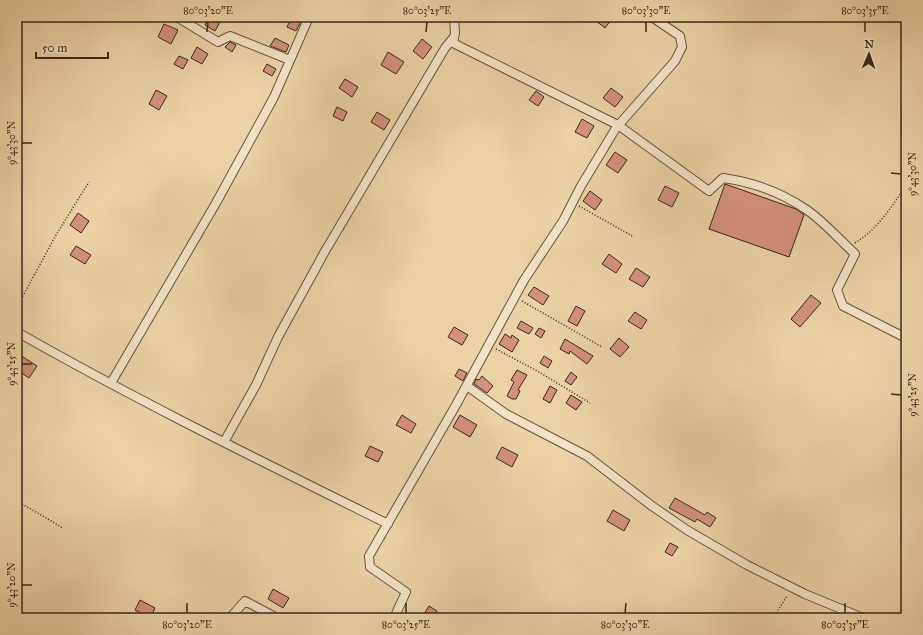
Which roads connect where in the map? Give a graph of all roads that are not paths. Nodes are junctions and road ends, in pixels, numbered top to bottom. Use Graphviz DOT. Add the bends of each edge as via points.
graph roads {
  1 [pos="177,17"];
  2 [pos="309,17"];
  3 [pos="451,17"];
  4 [pos="652,17"];
  5 [pos="454,37"];
  6 [pos="290,60"];
  7 [pos="618,125"];
  8 [pos="17,332"];
  9 [pos="906,338"];
  10 [pos="111,384"];
  11 [pos="467,386"];
  12 [pos="224,442"];
  13 [pos="388,524"];
  14 [pos="230,618"];
  15 [pos="277,618"];
  16 [pos="394,618"];
  17 [pos="863,618"];
  1 -- 6 [label="street" via="218,42 230,36"];
  2 -- 6 [label="street"];
  3 -- 5 [label="street" via="454,19"];
  4 -- 7 [label="street" via="680,36 682,47 675,61"];
  5 -- 7 [label="street" via="453,43"];
  5 -- 12 [label="street" via="431,70 346,214"];
  6 -- 10 [label="street" via="274,97 216,203"];
  7 -- 9 [label="street" via="709,191 723,178 744,181 780,195 807,210 855,254 837,290 843,306"];
  7 -- 11 [label="street" via="563,221 515,297"];
  8 -- 10 [label="street"];
  10 -- 12 [label="street"];
  11 -- 13 [label="street"];
  11 -- 17 [label="street" via="506,414 587,456 687,530 746,565"];
  12 -- 13 [label="street"];
  13 -- 16 [label="street" via="369,556 370,567 406,592"];
  14 -- 15 [label="street" via="244,601"];
}
